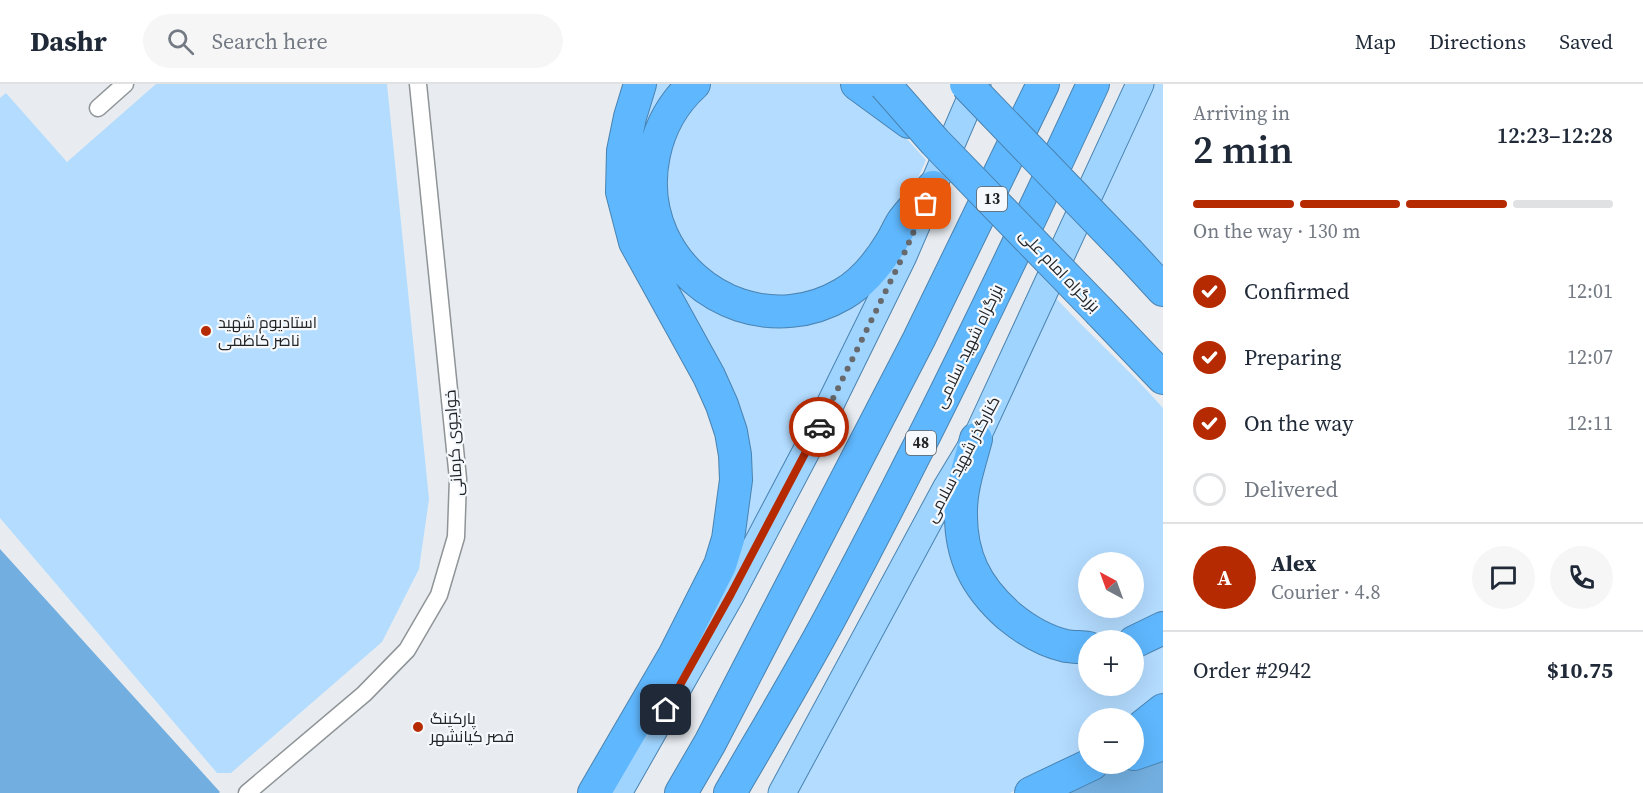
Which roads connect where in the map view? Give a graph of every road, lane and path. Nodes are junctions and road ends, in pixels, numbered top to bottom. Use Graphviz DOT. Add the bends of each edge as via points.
graph roads {
  1 [pos="125,84"];
  2 [pos="418,84"];
  3 [pos="640,84"];
  4 [pos="694,84"];
  5 [pos="875,84"];
  6 [pos="966,84"];
  7 [pos="977,84"];
  8 [pos="1043,84"];
  9 [pos="1093,84"];
  10 [pos="1140,84"];
  11 [pos="98,108"];
  12 [pos="933,187"];
  13 [pos="1163,290"];
  14 [pos="1160,377"];
  15 [pos="976,439"];
  16 [pos="1163,628"];
  17 [pos="1144,637"];
  18 [pos="1078,647"];
  19 [pos="1163,710"];
  20 [pos="1144,725"];
  21 [pos="1163,744"];
  22 [pos="1144,751"];
  23 [pos="1078,771"];
  24 [pos="247,793"];
  25 [pos="594,793"];
  26 [pos="618,793"];
  27 [pos="681,793"];
  28 [pos="730,793"];
  29 [pos="782,793"];
  30 [pos="1031,793"];
  1 -- 11 [label="street"];
  2 -- 24 [label="street, خواجوی کرمانی" via="458,479 456,537 439,595 407,650 364,694"];
  3 -- 25 [label="highway" via="623,151 622,192 635,242 722,405 731,432 736,480 728,539 720,565 675,654"];
  4 -- 12 [label="highway" via="676,104 654,150 654,204 662,234 687,271 735,304 753,311 793,312 822,306 845,294 869,272 902,222"];
  5 -- 14 [label="highway, بزرگراه امام علی / 13, bridge" via="1101,312"];
  6 -- 13 [label="highway, bridge"];
  7 -- 12 [label="main road"];
  8 -- 27 [label="highway" via="914,349"];
  9 -- 28 [label="highway, بزرگراه شهید سلامی / 48" via="928,430 830,617"];
  10 -- 15 [label="main road, کنارگذر شهید سلامی"];
  12 -- 26 [label="main road" via="819,428"];
  15 -- 18 [label="highway" via="961,510 965,550 976,578 995,604 1025,629"];
  15 -- 29 [label="main road, کنارگذر شهید سلامی"];
  16 -- 17 [label="highway"];
  19 -- 20 [label="highway"];
  21 -- 22 [label="highway"];
  23 -- 30 [label="highway"];
}
